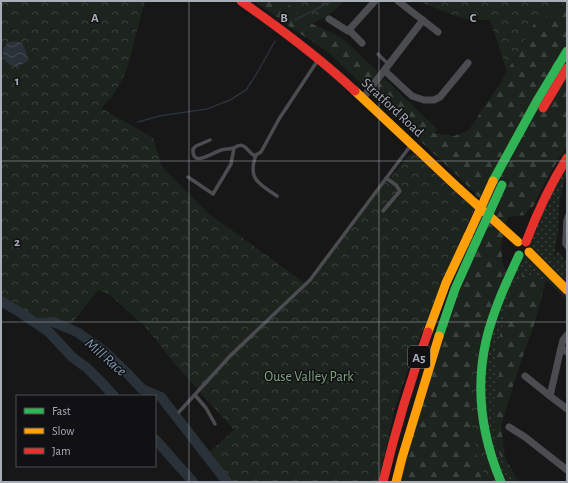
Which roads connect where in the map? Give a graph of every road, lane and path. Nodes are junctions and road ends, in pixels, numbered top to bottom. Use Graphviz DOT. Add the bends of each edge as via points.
graph roads {
  1 [pos="241,1"];
  2 [pos="375,1"];
  3 [pos="398,1"];
  4 [pos="329,19"];
  5 [pos="423,20"];
  6 [pos="349,30"];
  7 [pos="438,32"];
  8 [pos="362,43"];
  9 [pos="567,51"];
  10 [pos="378,54"];
  11 [pos="320,59"];
  12 [pos="468,63"];
  13 [pos="387,68"];
  14 [pos="567,68"];
  15 [pos="363,98"];
  16 [pos="210,140"];
  17 [pos="412,144"];
  18 [pos="234,148"];
  19 [pos="256,155"];
  20 [pos="567,158"];
  21 [pos="511,166"];
  22 [pos="188,177"];
  23 [pos="386,178"];
  24 [pos="500,182"];
  25 [pos="277,196"];
  26 [pos="383,211"];
  27 [pos="567,215"];
  28 [pos="522,242"];
  29 [pos="567,248"];
  30 [pos="529,252"];
  31 [pos="519,255"];
  32 [pos="567,290"];
  33 [pos="567,335"];
  34 [pos="564,350"];
  35 [pos="525,376"];
  36 [pos="195,395"];
  37 [pos="550,396"];
  38 [pos="567,409"];
  39 [pos="179,412"];
  40 [pos="215,424"];
  41 [pos="509,427"];
  42 [pos="567,470"];
  43 [pos="383,482"];
  44 [pos="396,482"];
  45 [pos="500,482"];
  1 -- 11 [label="main road, Stratford Road"];
  2 -- 6 [label="street"];
  3 -- 5 [label="street"];
  4 -- 6 [label="street"];
  5 -- 7 [label="street"];
  5 -- 13 [label="street"];
  6 -- 8 [label="street"];
  9 -- 24 [label="main road, A5" via="518,133"];
  10 -- 13 [label="lane"];
  11 -- 15 [label="main road, Stratford Road"];
  11 -- 19 [label="lane" via="279,119 261,152"];
  12 -- 13 [label="street" via="434,100 412,96"];
  13 -- 15 [label="street"];
  14 -- 21 [label="main road"];
  15 -- 17 [label="main road, Stratford Road"];
  16 -- 18 [label="lane" via="193,149 196,158"];
  17 -- 23 [label="lane"];
  17 -- 28 [label="main road, Stratford Road" via="456,186"];
  18 -- 19 [label="lane" via="242,145"];
  18 -- 22 [label="lane" via="231,164 213,194"];
  19 -- 25 [label="lane" via="252,169 254,176 260,184"];
  20 -- 28 [label="main road"];
  23 -- 26 [label="lane" via="400,191"];
  23 -- 36 [label="lane" via="310,280 231,355"];
  24 -- 43 [label="main road, A5, bridge" via="468,236 446,283 420,354"];
  24 -- 44 [label="main road, A5, bridge" via="455,289"];
  27 -- 29 [label="lane" via="564,244"];
  28 -- 30 [label="main road" via="530,245"];
  28 -- 31 [label="main road" via="516,244 515,252"];
  30 -- 31 [label="main road" via="525,256"];
  30 -- 32 [label="main road"];
  31 -- 45 [label="main road" via="486,340 481,377 484,429 490,456"];
  33 -- 34 [label="street" via="563,340"];
  34 -- 37 [label="street"];
  35 -- 37 [label="street"];
  36 -- 39 [label="lane"];
  36 -- 40 [label="lane"];
  37 -- 38 [label="street"];
  41 -- 42 [label="street"];
}
